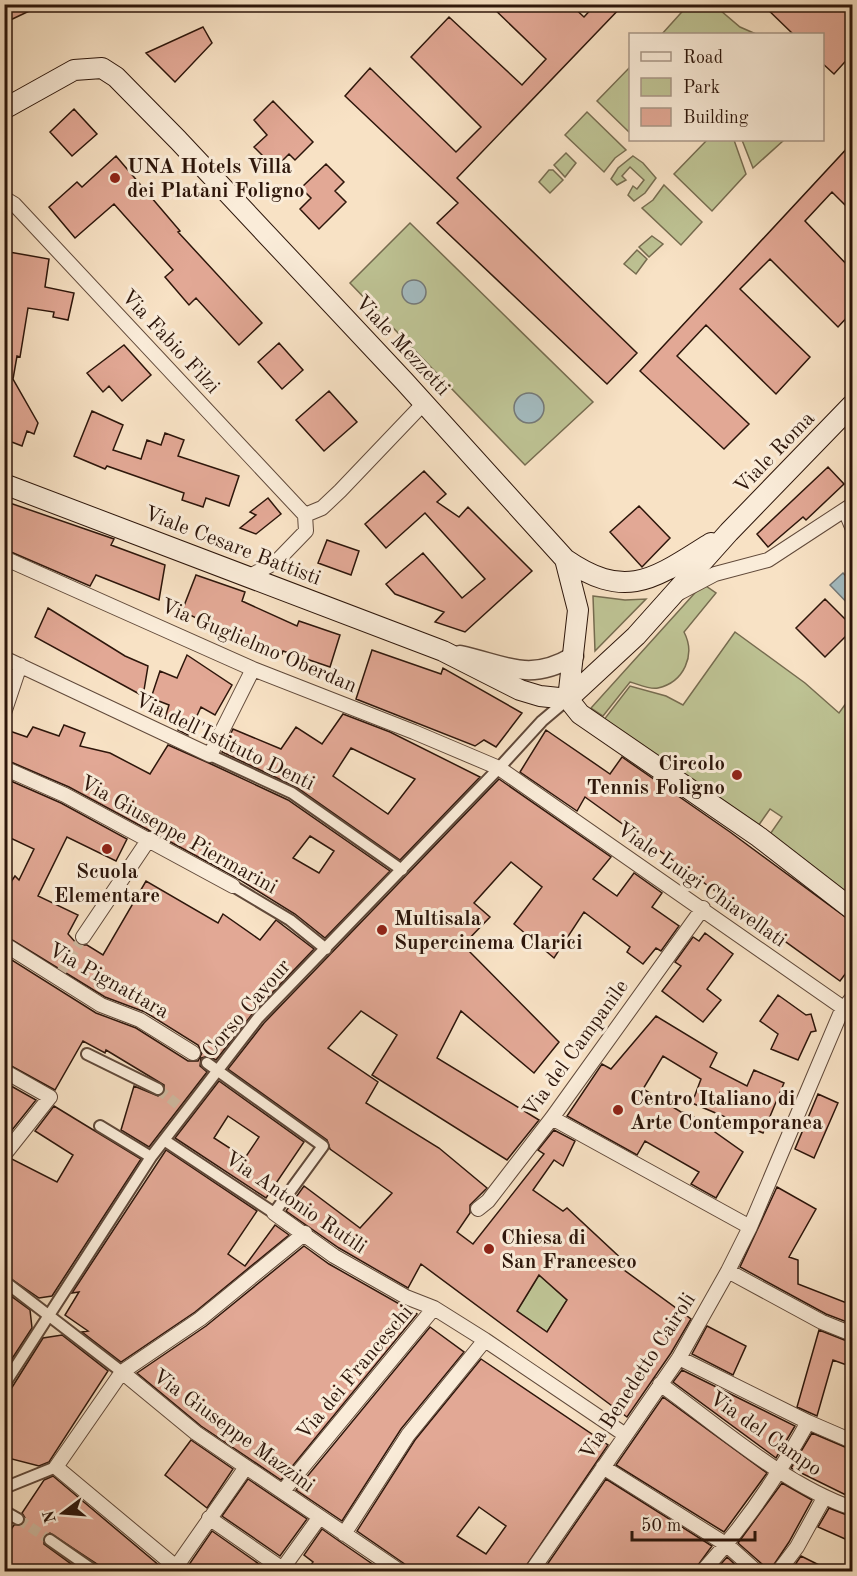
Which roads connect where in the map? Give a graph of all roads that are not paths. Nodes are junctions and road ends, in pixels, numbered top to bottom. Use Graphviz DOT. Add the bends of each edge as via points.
graph roads {
  1 [pos="4,109"];
  2 [pos="4,198"];
  3 [pos="424,403"];
  4 [pos="852,405"];
  5 [pos="4,484"];
  6 [pos="848,508"];
  7 [pos="305,515"];
  8 [pos="852,527"];
  9 [pos="729,532"];
  10 [pos="4,558"];
  11 [pos="565,560"];
  12 [pos="250,576"];
  13 [pos="675,596"];
  14 [pos="444,651"];
  15 [pos="574,656"];
  16 [pos="4,658"];
  17 [pos="20,665"];
  18 [pos="253,669"];
  19 [pos="568,699"];
  20 [pos="4,713"];
  21 [pos="210,755"];
  22 [pos="4,768"];
  23 [pos="499,768"];
  24 [pos="148,839"];
  25 [pos="402,870"];
  26 [pos="232,886"];
  27 [pos="703,908"];
  28 [pos="852,909"];
  29 [pos="83,937"];
  30 [pos="4,944"];
  31 [pos="326,949"];
  32 [pos="850,1007"];
  33 [pos="193,1053"];
  34 [pos="87,1054"];
  35 [pos="207,1063"];
  36 [pos="4,1071"];
  37 [pos="218,1071"];
  38 [pos="158,1089"];
  39 [pos="552,1118"];
  40 [pos="100,1126"];
  41 [pos="164,1140"];
  42 [pos="4,1155"];
  43 [pos="152,1157"];
  44 [pos="478,1209"];
  45 [pos="274,1213"];
  46 [pos="750,1227"];
  47 [pos="305,1233"];
  48 [pos="728,1271"];
  49 [pos="4,1281"];
  50 [pos="434,1308"];
  51 [pos="48,1315"];
  52 [pos="852,1334"];
  53 [pos="485,1340"];
  54 [pos="679,1358"];
  55 [pos="122,1372"];
  56 [pos="6,1380"];
  57 [pos="660,1384"];
  58 [pos="808,1422"];
  59 [pos="624,1434"];
  60 [pos="852,1441"];
  61 [pos="56,1467"];
  62 [pos="246,1467"];
  63 [pos="603,1467"];
  64 [pos="781,1470"];
  65 [pos="4,1488"];
  66 [pos="283,1491"];
  67 [pos="824,1498"];
  68 [pos="852,1508"];
  69 [pos="209,1518"];
  70 [pos="319,1518"];
  71 [pos="344,1534"];
  72 [pos="50,1540"];
  73 [pos="727,1545"];
  74 [pos="285,1570"];
  75 [pos="96,1572"];
  76 [pos="401,1572"];
  77 [pos="531,1572"];
  78 [pos="702,1572"];
  79 [pos="757,1572"];
  80 [pos="778,1572"];
  1 -- 3 [label="main road, Viale Mezzetti" via="74,70 102,69 116,77"];
  2 -- 7 [label="street, Via Fabio Filzi" via="14,204"];
  3 -- 7 [label="street" via="322,508"];
  3 -- 11 [label="main road, Viale Mezzetti"];
  4 -- 9 [label="main road, Viale Roma"];
  5 -- 12 [label="main road, Viale Cesare Battisti"];
  6 -- 8 [label="street"];
  6 -- 13 [label="street" via="768,560 715,574"];
  7 -- 12 [label="street" via="306,531 276,562"];
  9 -- 11 [label="main road" via="652,578 631,582 588,576"];
  9 -- 13 [label="main road"];
  10 -- 18 [label="street, Via Guglielmo Oberdan"];
  11 -- 15 [label="main road, Viale Mezzetti" via="578,610"];
  12 -- 14 [label="main road, Viale Cesare Battisti"];
  13 -- 19 [label="main road"];
  14 -- 15 [label="street, Viale Cesare Battisti" via="519,671 558,665"];
  14 -- 19 [label="main road, Viale Cesare Battisti" via="519,690"];
  15 -- 19 [label="main road, Viale Mezzetti"];
  16 -- 17 [label="street, Via dell'Istituto Denti"];
  17 -- 20 [label="street"];
  17 -- 21 [label="street, Via dell'Istituto Denti"];
  18 -- 21 [label="street"];
  18 -- 23 [label="street, Via Guglielmo Oberdan"];
  19 -- 23 [label="street, Corso Cavour"];
  19 -- 28 [label="main road" via="580,714 759,837"];
  21 -- 25 [label="street, Via dell'Istituto Denti" via="292,793"];
  22 -- 24 [label="street, Via Giuseppe Piermarini"];
  23 -- 25 [label="street, Corso Cavour"];
  23 -- 27 [label="street, Viale Luigi Chiavellati"];
  24 -- 26 [label="street, Via Giuseppe Piermarini"];
  24 -- 29 [label="street"];
  25 -- 31 [label="street, Corso Cavour"];
  26 -- 31 [label="street, Via Giuseppe Piermarini" via="290,920"];
  27 -- 32 [label="street, Viale Luigi Chiavellati"];
  27 -- 39 [label="street, Via del Campanile"];
  30 -- 33 [label="street, Via Pignattara" via="59,974 101,1005 141,1020"];
  31 -- 37 [label="street, Corso Cavour" via="258,1018"];
  32 -- 46 [label="street, Via Benedetto Cairoli"];
  34 -- 38 [label="street"];
  35 -- 37 [label="street"];
  36 -- 42 [label="street" via="50,1097"];
  37 -- 41 [label="street, Corso Cavour" via="183,1108"];
  37 -- 45 [label="street" via="323,1146"];
  39 -- 44 [label="street, Via del Campanile"];
  39 -- 46 [label="street"];
  40 -- 43 [label="street"];
  41 -- 43 [label="street, Corso Cavour"];
  41 -- 45 [label="street, Via Antonio Rutili"];
  43 -- 51 [label="street, Corso Cavour"];
  45 -- 47 [label="street, Via Antonio Rutili"];
  46 -- 48 [label="street, Via Benedetto Cairoli"];
  47 -- 50 [label="street, Via Antonio Rutili" via="334,1256 406,1297"];
  47 -- 55 [label="street" via="200,1319"];
  48 -- 52 [label="street"];
  48 -- 54 [label="street, Via Benedetto Cairoli"];
  49 -- 51 [label="street, Via Giuseppe Mazzini"];
  50 -- 53 [label="street, Via Antonio Rutili"];
  50 -- 66 [label="street, Via dei Franceschi"];
  51 -- 55 [label="street, Via Giuseppe Mazzini"];
  51 -- 56 [label="street, Corso Cavour"];
  53 -- 59 [label="street, Via Antonio Rutili"];
  53 -- 71 [label="street" via="408,1435"];
  54 -- 57 [label="street, Via Benedetto Cairoli"];
  54 -- 58 [label="street"];
  55 -- 61 [label="street"];
  55 -- 62 [label="street, Via Giuseppe Mazzini" via="196,1433"];
  57 -- 59 [label="street, Via Benedetto Cairoli"];
  57 -- 64 [label="street, Via del Campo"];
  58 -- 60 [label="street"];
  58 -- 64 [label="street"];
  59 -- 63 [label="street, Via Benedetto Cairoli"];
  61 -- 65 [label="street"];
  61 -- 69 [label="street" via="177,1567"];
  62 -- 66 [label="street, Via Giuseppe Mazzini"];
  62 -- 69 [label="street"];
  63 -- 73 [label="street"];
  63 -- 77 [label="street, Via Benedetto Cairoli"];
  64 -- 67 [label="street, Via del Campo"];
  64 -- 73 [label="street"];
  66 -- 70 [label="street, Via Giuseppe Mazzini"];
  67 -- 68 [label="street, Via del Campo"];
  67 -- 80 [label="street"];
  69 -- 74 [label="street"];
  70 -- 71 [label="street, Via Giuseppe Mazzini"];
  70 -- 74 [label="street"];
  71 -- 76 [label="street, Via Giuseppe Mazzini"];
  72 -- 75 [label="street"];
  73 -- 78 [label="street"];
  73 -- 79 [label="street"];
}
